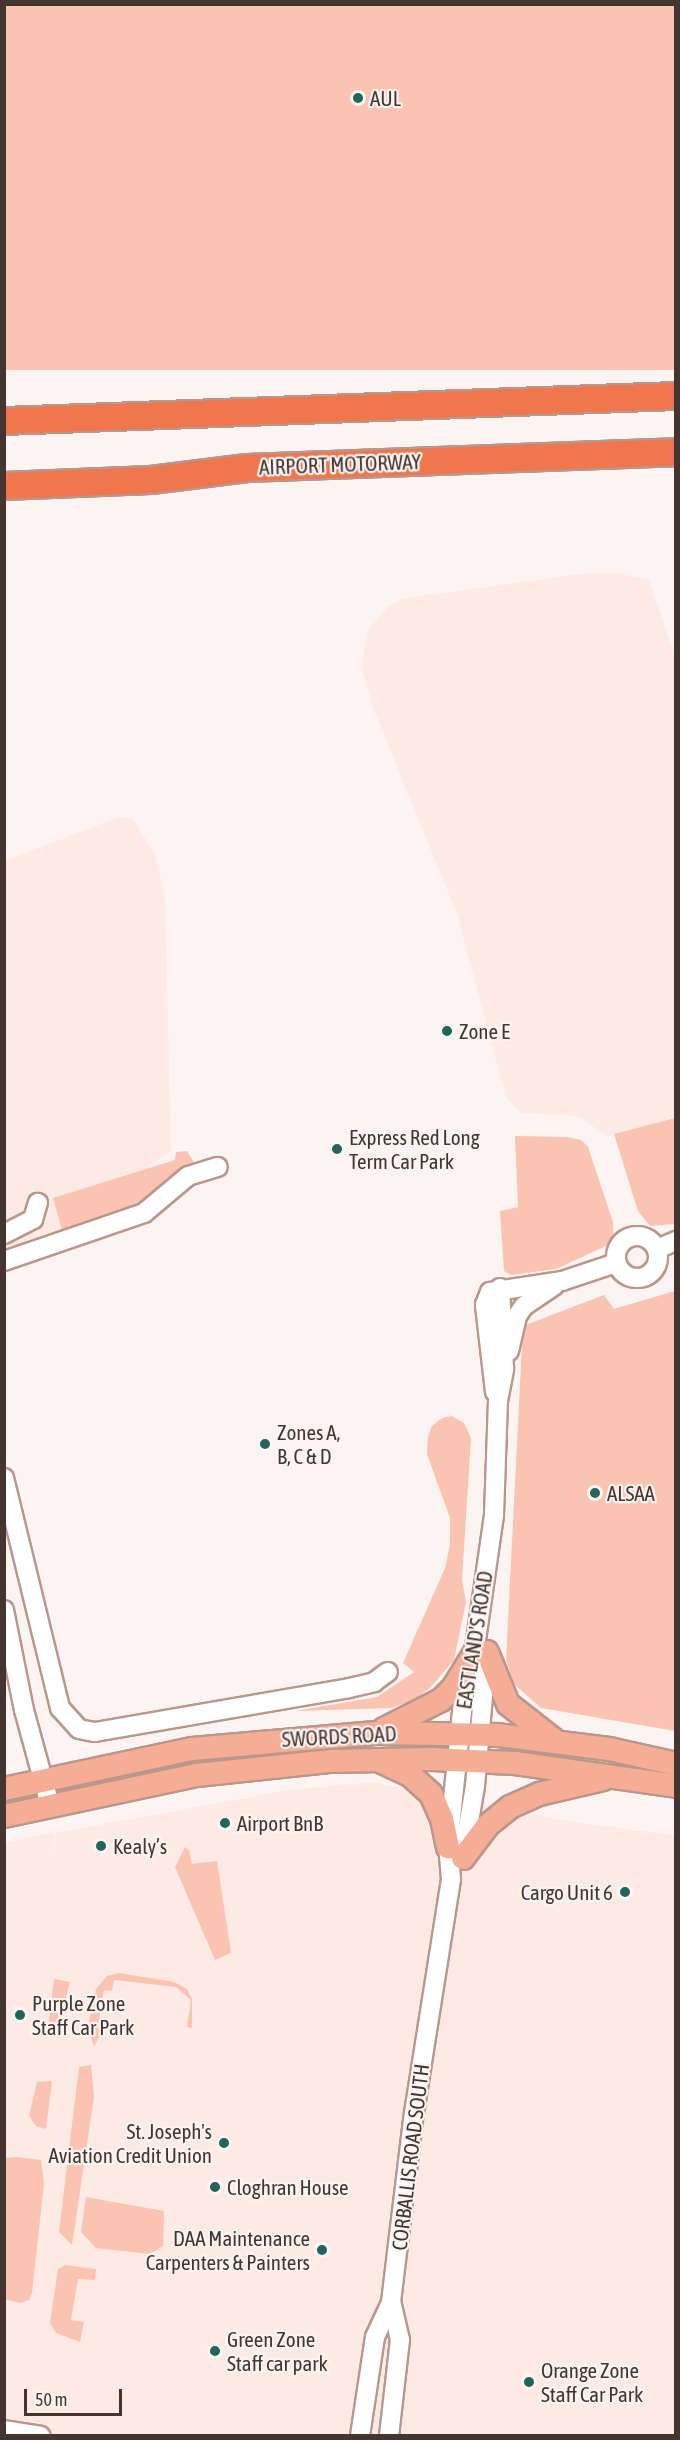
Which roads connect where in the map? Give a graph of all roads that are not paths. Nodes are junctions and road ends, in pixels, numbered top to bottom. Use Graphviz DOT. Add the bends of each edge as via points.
graph roads {
  1 [pos="675,396"];
  2 [pos="4,415"];
  3 [pos="123,416"];
  4 [pos="4,421"];
  5 [pos="675,452"];
  6 [pos="247,468"];
  7 [pos="4,475"];
  8 [pos="4,486"];
  9 [pos="218,1167"];
  10 [pos="38,1203"];
  11 [pos="4,1234"];
  12 [pos="675,1241"];
  13 [pos="657,1249"];
  14 [pos="4,1261"];
  15 [pos="616,1263"];
  16 [pos="561,1281"];
  17 [pos="500,1288"];
  18 [pos="504,1369"];
  19 [pos="498,1401"];
  20 [pos="4,1478"];
  21 [pos="4,1610"];
  22 [pos="481,1653"];
  23 [pos="388,1672"];
  24 [pos="375,1733"];
  25 [pos="470,1734"];
  26 [pos="555,1741"];
  27 [pos="375,1759"];
  28 [pos="468,1761"];
  29 [pos="675,1764"];
  30 [pos="616,1776"];
  31 [pos="42,1778"];
  32 [pos="675,1786"];
  33 [pos="4,1789"];
  34 [pos="50,1805"];
  35 [pos="4,1816"];
  36 [pos="455,1853"];
  37 [pos="391,2302"];
  38 [pos="4,2430"];
  39 [pos="388,2433"];
  40 [pos="41,2436"];
  41 [pos="360,2436"];
  1 -- 3 [label="highway"];
  2 -- 3 [label="highway"];
  3 -- 4 [label="highway"];
  5 -- 6 [label="highway, AIRPORT MOTORWAY"];
  6 -- 7 [label="highway"];
  6 -- 8 [label="highway, AIRPORT MOTORWAY" via="150,480"];
  9 -- 14 [label="street" via="188,1176 144,1213"];
  10 -- 11 [label="street" via="33,1219"];
  12 -- 13 [label="street"];
  13 -- 15 [label="street" via="642,1236 627,1238 617,1248"];
  13 -- 15 [label="street" via="655,1269 644,1278 629,1278"];
  15 -- 16 [label="street, EASTLAND'S ROAD"];
  16 -- 17 [label="street, EASTLAND'S ROAD"];
  16 -- 18 [label="street, EASTLAND'S ROAD" via="533,1298 517,1316"];
  17 -- 18 [label="street, EASTLAND'S ROAD"];
  17 -- 19 [label="street, EASTLAND'S ROAD" via="490,1292 485,1305"];
  18 -- 19 [label="street, EASTLAND'S ROAD"];
  19 -- 22 [label="street, EASTLAND'S ROAD" via="494,1515"];
  20 -- 23 [label="street" via="60,1708 79,1729 95,1732 349,1688 374,1682"];
  21 -- 31 [label="street"];
  22 -- 24 [label="main road" via="441,1700"];
  22 -- 25 [label="street, EASTLAND'S ROAD" via="464,1691"];
  22 -- 26 [label="main road" via="508,1704"];
  24 -- 25 [label="main road, SWORDS ROAD"];
  24 -- 31 [label="main road, SWORDS ROAD" via="192,1749"];
  25 -- 26 [label="main road, SWORDS ROAD"];
  25 -- 28 [label="street, CORBALLIS ROAD SOUTH"];
  26 -- 29 [label="main road, SWORDS ROAD"];
  27 -- 28 [label="main road, SWORDS ROAD"];
  27 -- 34 [label="main road, SWORDS ROAD" via="206,1773"];
  27 -- 36 [label="main road" via="424,1785 439,1809"];
  28 -- 30 [label="main road, SWORDS ROAD"];
  28 -- 36 [label="street, CORBALLIS ROAD SOUTH"];
  30 -- 32 [label="main road, SWORDS ROAD"];
  30 -- 36 [label="main road" via="539,1794 510,1807"];
  31 -- 33 [label="main road, SWORDS ROAD"];
  31 -- 34 [label="street"];
  34 -- 35 [label="main road, SWORDS ROAD"];
  36 -- 37 [label="street, CORBALLIS ROAD SOUTH" via="414,2113"];
  37 -- 39 [label="street, CORBALLIS ROAD SOUTH" via="400,2340"];
  37 -- 41 [label="street" via="375,2337"];
  38 -- 40 [label="street"];
}
